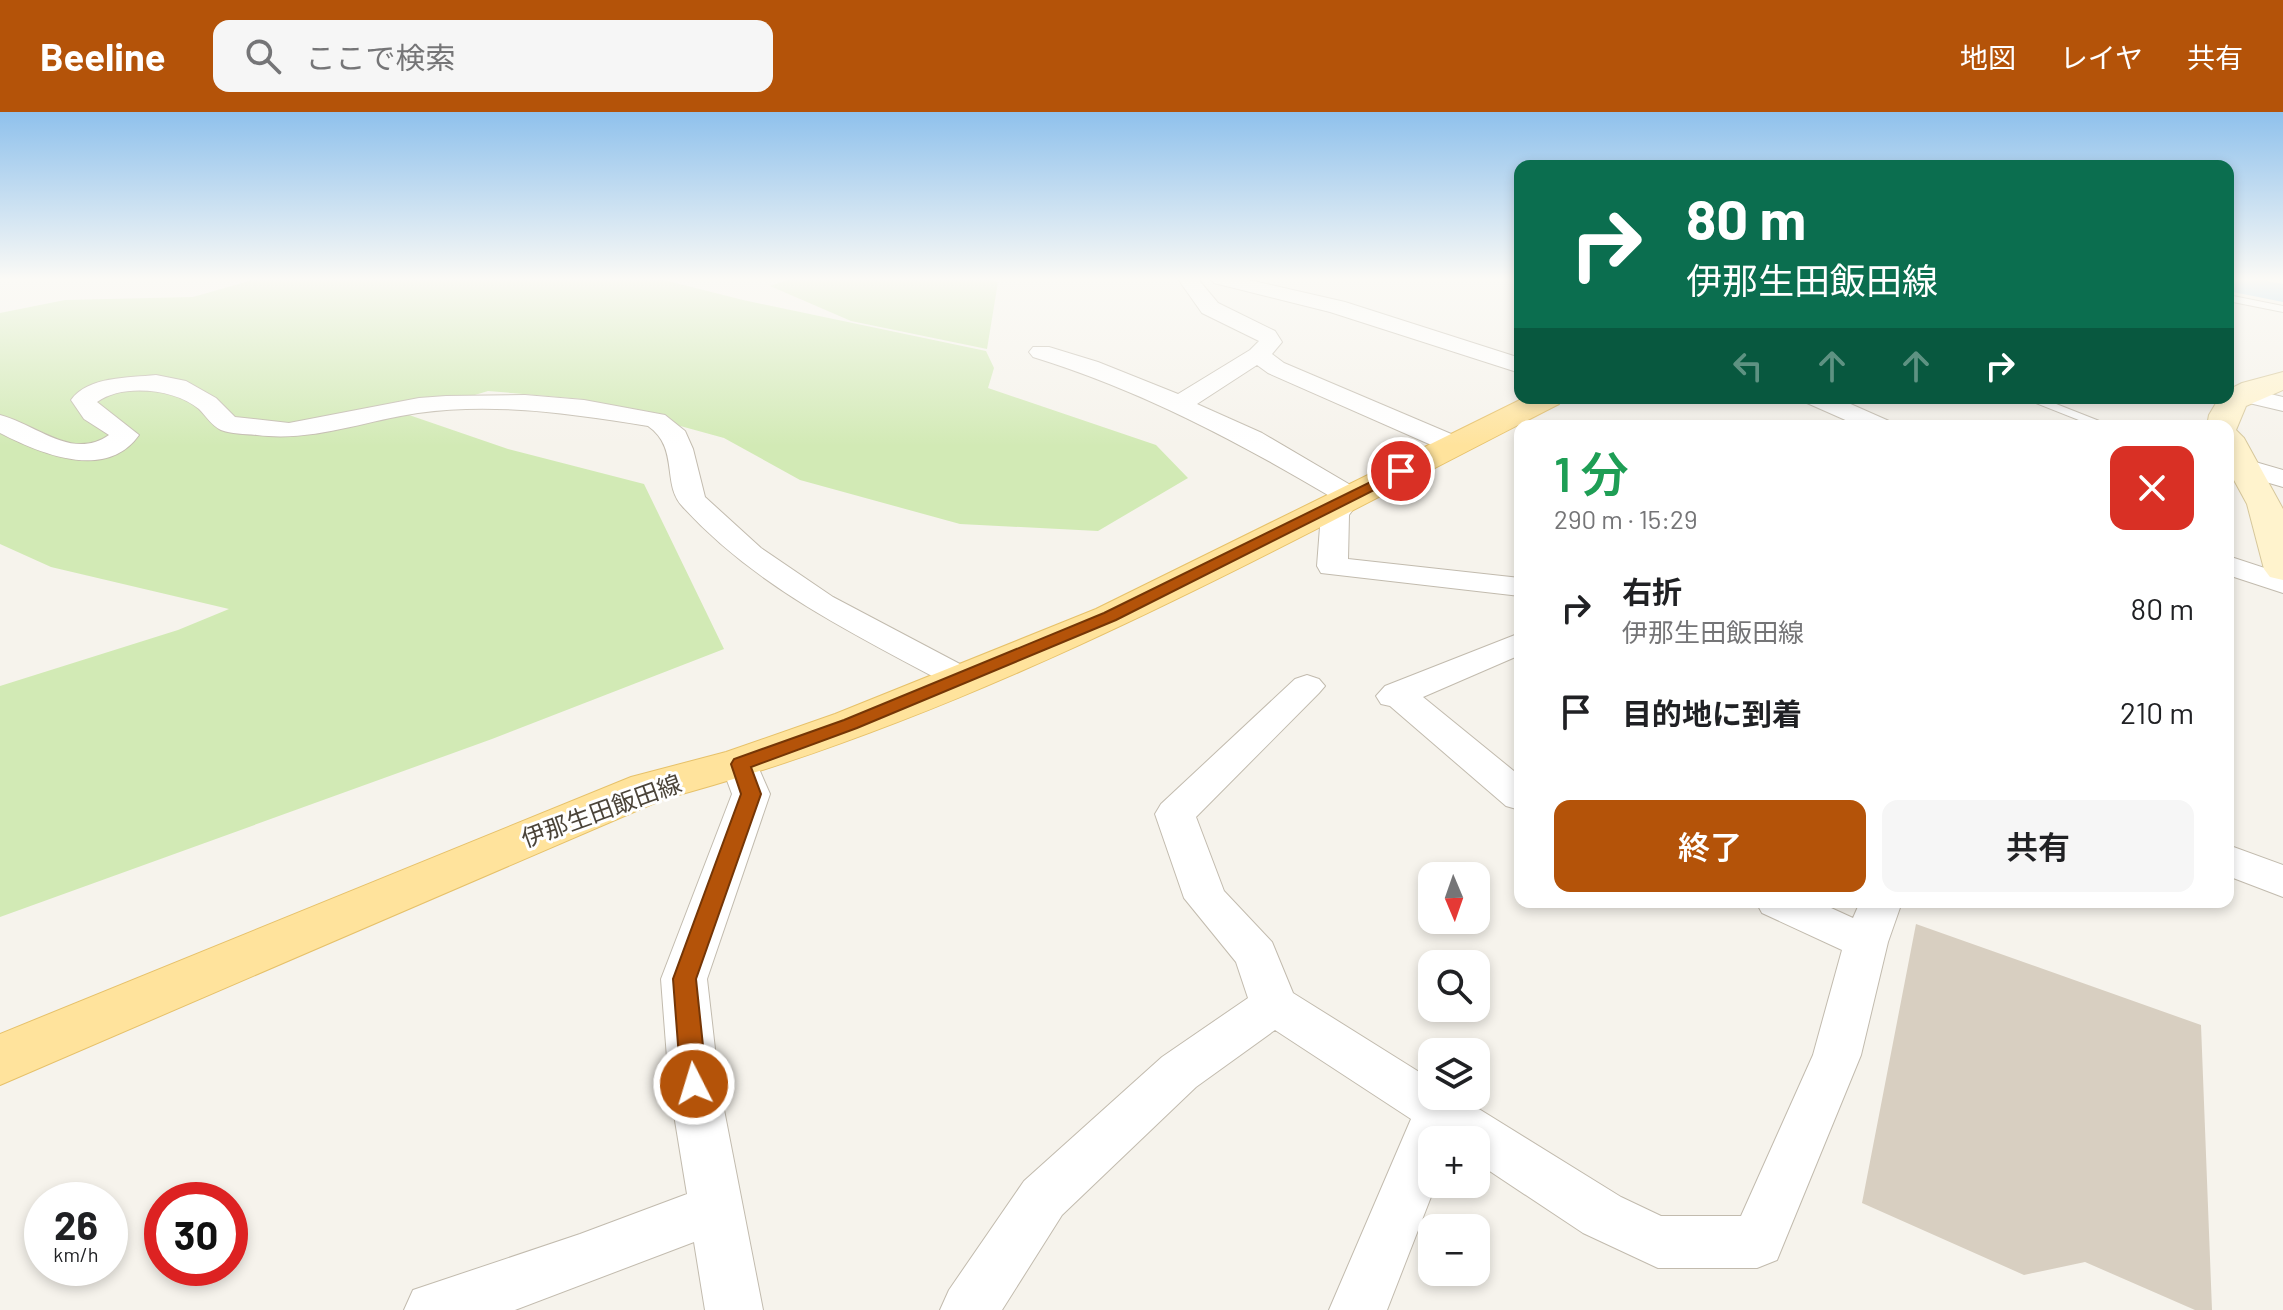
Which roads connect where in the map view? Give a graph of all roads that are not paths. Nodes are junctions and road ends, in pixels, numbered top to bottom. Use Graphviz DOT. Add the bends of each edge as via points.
graph roads {
  1 [pos="1265,335"];
  2 [pos="1424,335"];
  3 [pos="1041,352"];
  4 [pos="1258,355"];
  5 [pos="1514,364"];
  6 [pos="2283,381"];
  7 [pos="2234,393"];
  8 [pos="1180,404"];
  9 [pos="1536,404"];
  10 [pos="1830,404"];
  11 [pos="2046,404"];
  12 [pos="2283,404"];
  13 [pos="1866,420"];
  14 [pos="2090,420"];
  15 [pos="0,423"];
  16 [pos="1454,445"];
  17 [pos="2234,456"];
  18 [pos="2283,479"];
  19 [pos="1349,496"];
  20 [pos="2234,567"];
  21 [pos="2283,569"];
  22 [pos="2283,584"];
  23 [pos="1514,586"];
  24 [pos="1514,646"];
  25 [pos="963,679"];
  26 [pos="1307,686"];
  27 [pos="740,764"];
  28 [pos="1514,792"];
  29 [pos="2234,862"];
  30 [pos="2283,882"];
  31 [pos="1806,908"];
  32 [pos="1874,922"];
  33 [pos="1274,1005"];
  34 [pos="0,1060"];
  35 [pos="1440,1111"];
  36 [pos="717,1208"];
  37 [pos="433,1310"];
  38 [pos="734,1310"];
  39 [pos="969,1310"];
  40 [pos="1358,1310"];
  1 -- 4 [label="street" via="1271,342"];
  2 -- 5 [label="street"];
  3 -- 8 [label="street"];
  4 -- 8 [label="street"];
  4 -- 16 [label="street" via="1276,368"];
  6 -- 7 [label="main road"];
  7 -- 12 [label="street"];
  8 -- 19 [label="street" via="1253,439"];
  9 -- 16 [label="main road, 伊那生田飯田線"];
  10 -- 13 [label="street"];
  11 -- 14 [label="lane"];
  15 -- 25 [label="street" via="42,445 88,454 126,435 93,414 83,400 97,390 156,382 177,386 207,403 227,424 289,431 446,403 525,402 656,420 672,431 680,449 691,500 750,554 822,604"];
  16 -- 19 [label="main road, 伊那生田飯田線"];
  17 -- 18 [label="street"];
  17 -- 21 [label="main road" via="2264,504"];
  19 -- 23 [label="street" via="1335,514 1332,566"];
  19 -- 25 [label="main road, 伊那生田飯田線" via="1110,617"];
  20 -- 22 [label="street"];
  24 -- 28 [label="street" via="1396,695"];
  25 -- 27 [label="main road, 伊那生田飯田線"];
  26 -- 33 [label="street" via="1175,814 1205,898 1256,954"];
  27 -- 34 [label="main road, 伊那生田飯田線" via="648,788 525,837"];
  27 -- 36 [label="street" via="751,794 684,979 694,1084"];
  29 -- 30 [label="street"];
  31 -- 32 [label="street"];
  32 -- 35 [label="street" via="1837,1055 1757,1242 1658,1242 1602,1215"];
  33 -- 35 [label="street"];
  33 -- 39 [label="street" via="1179,1072 1043,1198"];
  35 -- 40 [label="street"];
  36 -- 37 [label="street"];
  36 -- 38 [label="street"];
}
